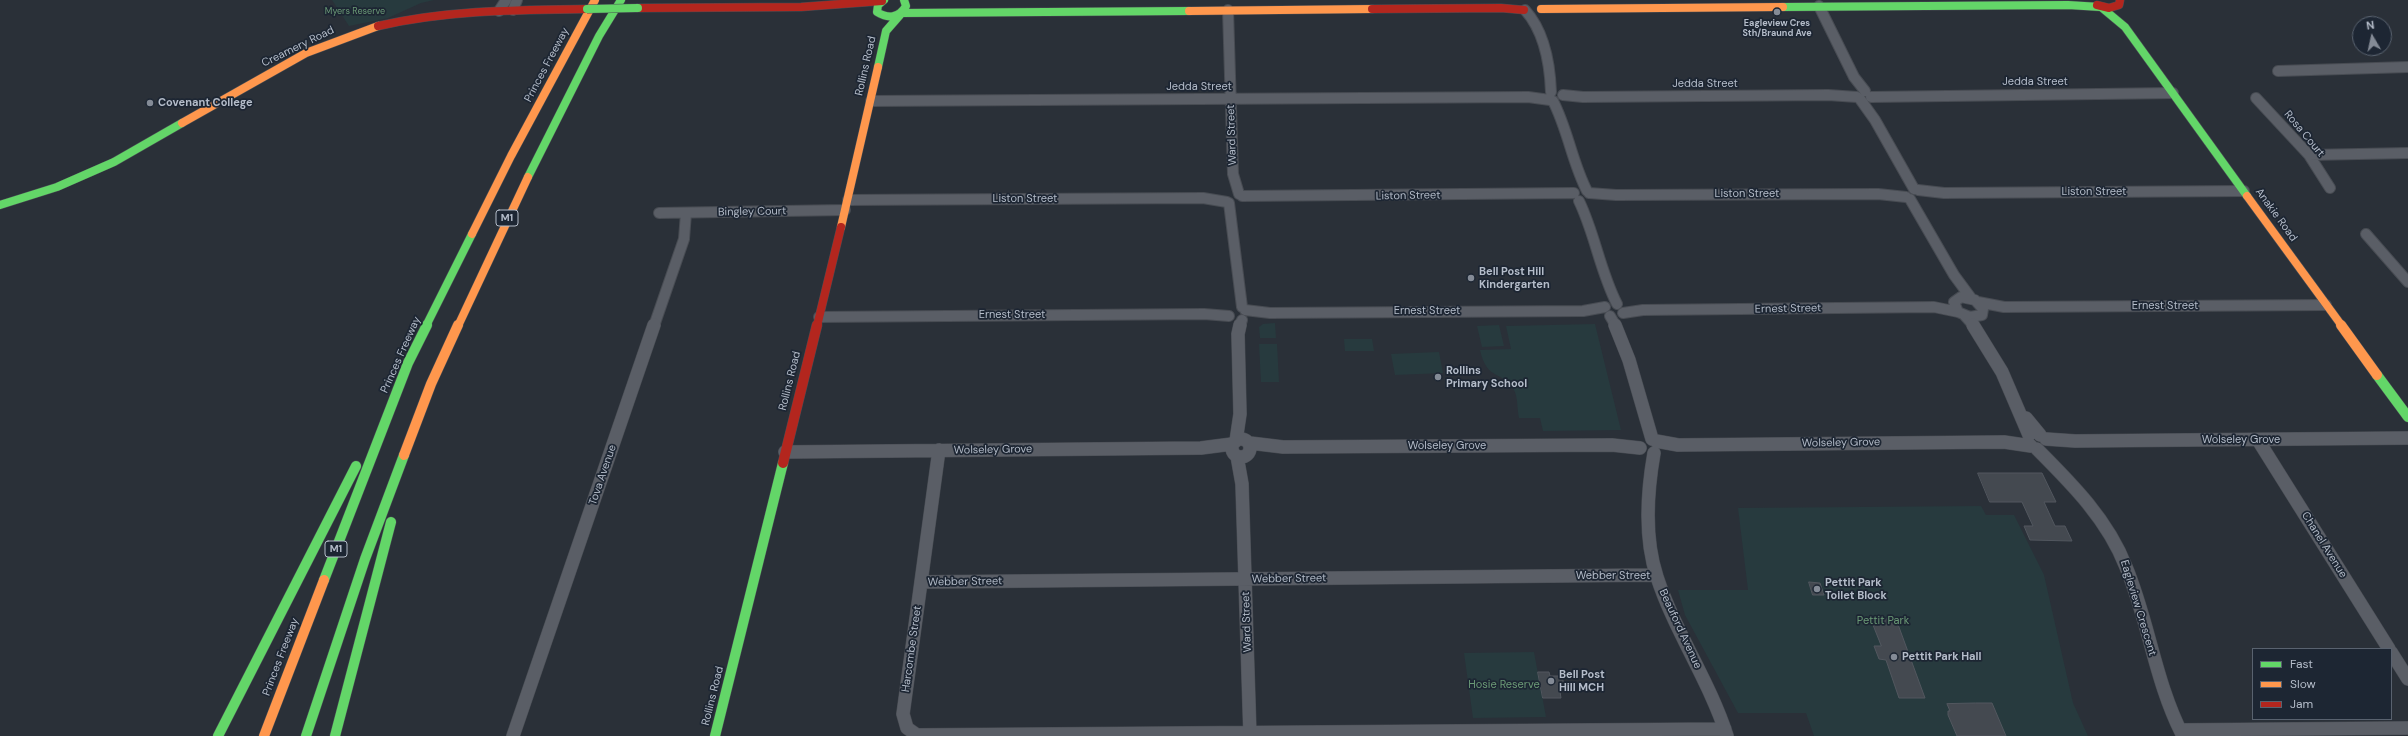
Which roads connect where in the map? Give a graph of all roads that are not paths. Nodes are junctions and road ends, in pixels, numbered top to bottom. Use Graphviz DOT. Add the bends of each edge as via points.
graph roads {
  1 [pos="506,0"];
  2 [pos="517,0"];
  3 [pos="595,0"];
  4 [pos="621,0"];
  5 [pos="883,0"];
  6 [pos="904,0"];
  7 [pos="1519,0"];
  8 [pos="2091,0"];
  9 [pos="2129,0"];
  10 [pos="916,1"];
  11 [pos="1817,3"];
  12 [pos="1990,3"];
  13 [pos="2119,4"];
  14 [pos="1228,5"];
  15 [pos="1541,6"];
  16 [pos="801,7"];
  17 [pos="2100,7"];
  18 [pos="513,10"];
  19 [pos="1525,10"];
  20 [pos="499,11"];
  21 [pos="878,14"];
  22 [pos="901,14"];
  23 [pos="1536,24"];
  24 [pos="2125,27"];
  25 [pos="886,31"];
  26 [pos="2408,67"];
  27 [pos="2278,71"];
  28 [pos="2173,93"];
  29 [pos="1863,95"];
  30 [pos="1556,97"];
  31 [pos="1231,98"];
  32 [pos="2256,98"];
  33 [pos="870,101"];
  34 [pos="2408,153"];
  35 [pos="2309,155"];
  36 [pos="2330,188"];
  37 [pos="2244,191"];
  38 [pos="1912,194"];
  39 [pos="1583,196"];
  40 [pos="1234,198"];
  41 [pos="0,204"];
  42 [pos="847,205"];
  43 [pos="658,213"];
  44 [pos="686,213"];
  45 [pos="2366,234"];
  46 [pos="1956,282"];
  47 [pos="2408,282"];
  48 [pos="2326,305"];
  49 [pos="1959,307"];
  50 [pos="1978,307"];
  51 [pos="1614,310"];
  52 [pos="1237,313"];
  53 [pos="819,317"];
  54 [pos="1981,333"];
  55 [pos="408,363"];
  56 [pos="2408,417"];
  57 [pos="2408,438"];
  58 [pos="2258,440"];
  59 [pos="2038,442"];
  60 [pos="408,444"];
  61 [pos="1648,445"];
  62 [pos="1241,448"];
  63 [pos="939,450"];
  64 [pos="785,452"];
  65 [pos="1656,575"];
  66 [pos="1245,579"];
  67 [pos="921,582"];
  68 [pos="2388,648"];
  69 [pos="2392,654"];
  70 [pos="2408,679"];
  71 [pos="2408,728"];
  72 [pos="1726,732"];
  73 [pos="2181,733"];
  74 [pos="1250,734"];
  75 [pos="218,736"];
  76 [pos="264,736"];
  77 [pos="306,736"];
  78 [pos="335,736"];
  79 [pos="513,736"];
  80 [pos="715,736"];
  1 -- 20 [label="street"];
  2 -- 18 [label="street"];
  3 -- 55 [label="main road, Princes Freeway / M1" via="511,156"];
  4 -- 60 [label="main road, M1" via="599,36 512,208 431,384"];
  5 -- 16 [label="main road, Creamery Road"];
  5 -- 21 [label="main road" via="877,7"];
  6 -- 10 [label="main road"];
  6 -- 22 [label="main road" via="906,7"];
  7 -- 19 [label="main road"];
  8 -- 17 [label="main road, Anakie Road"];
  9 -- 13 [label="main road"];
  11 -- 12 [label="main road, Creamery Road"];
  11 -- 15 [label="main road, Creamery Road"];
  11 -- 29 [label="street"];
  12 -- 17 [label="main road, Creamery Road"];
  13 -- 17 [label="main road, Creamery Road"];
  13 -- 24 [label="main road, Anakie Road"];
  14 -- 19 [label="main road, Creamery Road"];
  14 -- 22 [label="main road, Creamery Road"];
  14 -- 31 [label="street, Ward Street"];
  15 -- 19 [label="main road, Creamery Road" via="1533,12"];
  15 -- 23 [label="street"];
  16 -- 18 [label="main road, Creamery Road, bridge"];
  16 -- 21 [label="main road, Creamery Road"];
  17 -- 24 [label="main road, Anakie Road"];
  18 -- 20 [label="main road, Creamery Road"];
  19 -- 23 [label="street"];
  20 -- 41 [label="main road, Creamery Road" via="442,13 414,18 332,42 275,70 114,162 57,187"];
  21 -- 22 [label="main road, Creamery Road" via="889,17"];
  21 -- 25 [label="main road, Rollins Road"];
  22 -- 25 [label="main road, Rollins Road"];
  23 -- 30 [label="street"];
  24 -- 28 [label="main road, Anakie Road"];
  25 -- 33 [label="main road, Rollins Road"];
  26 -- 27 [label="street"];
  28 -- 29 [label="street, Jedda Street"];
  28 -- 37 [label="main road, Anakie Road"];
  29 -- 30 [label="street, Jedda Street"];
  29 -- 38 [label="street"];
  30 -- 31 [label="street, Jedda Street"];
  30 -- 39 [label="street"];
  31 -- 33 [label="street, Jedda Street"];
  31 -- 40 [label="street, Ward Street"];
  32 -- 35 [label="street, Rosa Court"];
  33 -- 42 [label="main road, Rollins Road"];
  34 -- 35 [label="street"];
  35 -- 36 [label="street, Rosa Court"];
  37 -- 38 [label="street, Liston Street"];
  37 -- 48 [label="main road, Anakie Road"];
  38 -- 39 [label="street, Liston Street"];
  38 -- 46 [label="street"];
  39 -- 40 [label="street, Liston Street"];
  39 -- 51 [label="street"];
  40 -- 42 [label="street, Liston Street"];
  40 -- 52 [label="street, Ward Street"];
  42 -- 44 [label="street, Bingley Court"];
  42 -- 53 [label="main road, Rollins Road"];
  43 -- 44 [label="street, Bingley Court"];
  44 -- 79 [label="street, Tova Avenue" via="681,246"];
  45 -- 47 [label="street"];
  46 -- 49 [label="street"];
  46 -- 50 [label="street"];
  48 -- 50 [label="street, Ernest Street"];
  48 -- 56 [label="main road, Anakie Road"];
  49 -- 50 [label="street"];
  49 -- 50 [label="street"];
  49 -- 51 [label="street, Ernest Street"];
  49 -- 54 [label="street, Eagleview Crescent"];
  50 -- 54 [label="street, Eagleview Crescent"];
  51 -- 52 [label="street, Ernest Street"];
  51 -- 61 [label="street" via="1644,420"];
  52 -- 53 [label="street, Ernest Street"];
  52 -- 62 [label="street, Ward Street"];
  53 -- 64 [label="main road, Rollins Road"];
  54 -- 59 [label="street, Eagleview Crescent"];
  55 -- 75 [label="main road"];
  55 -- 76 [label="main road, Princes Freeway / M1"];
  57 -- 58 [label="street, Wolseley Grove"];
  58 -- 59 [label="street, Wolseley Grove"];
  58 -- 68 [label="street, Chanel Avenue"];
  59 -- 61 [label="street, Wolseley Grove"];
  59 -- 73 [label="street, Eagleview Crescent" via="2059,472 2088,503 2119,549 2132,580 2160,685"];
  60 -- 77 [label="main road, M1" via="365,559"];
  60 -- 78 [label="main road" via="383,554"];
  61 -- 62 [label="street, Wolseley Grove"];
  61 -- 65 [label="street, Beauford Avenue" via="1650,525"];
  62 -- 63 [label="street, Wolseley Grove"];
  62 -- 66 [label="street, Ward Street"];
  63 -- 64 [label="street, Wolseley Grove"];
  63 -- 67 [label="street, Harcombe Street"];
  64 -- 80 [label="main road, Rollins Road"];
  65 -- 66 [label="street, Webber Street"];
  65 -- 72 [label="street, Beauford Avenue"];
  66 -- 67 [label="street, Webber Street"];
  66 -- 74 [label="street, Ward Street"];
  67 -- 74 [label="street, Harcombe Street" via="903,714 907,728 917,736"];
  69 -- 70 [label="street"];
  71 -- 73 [label="street"];
  72 -- 74 [label="street"];
}
